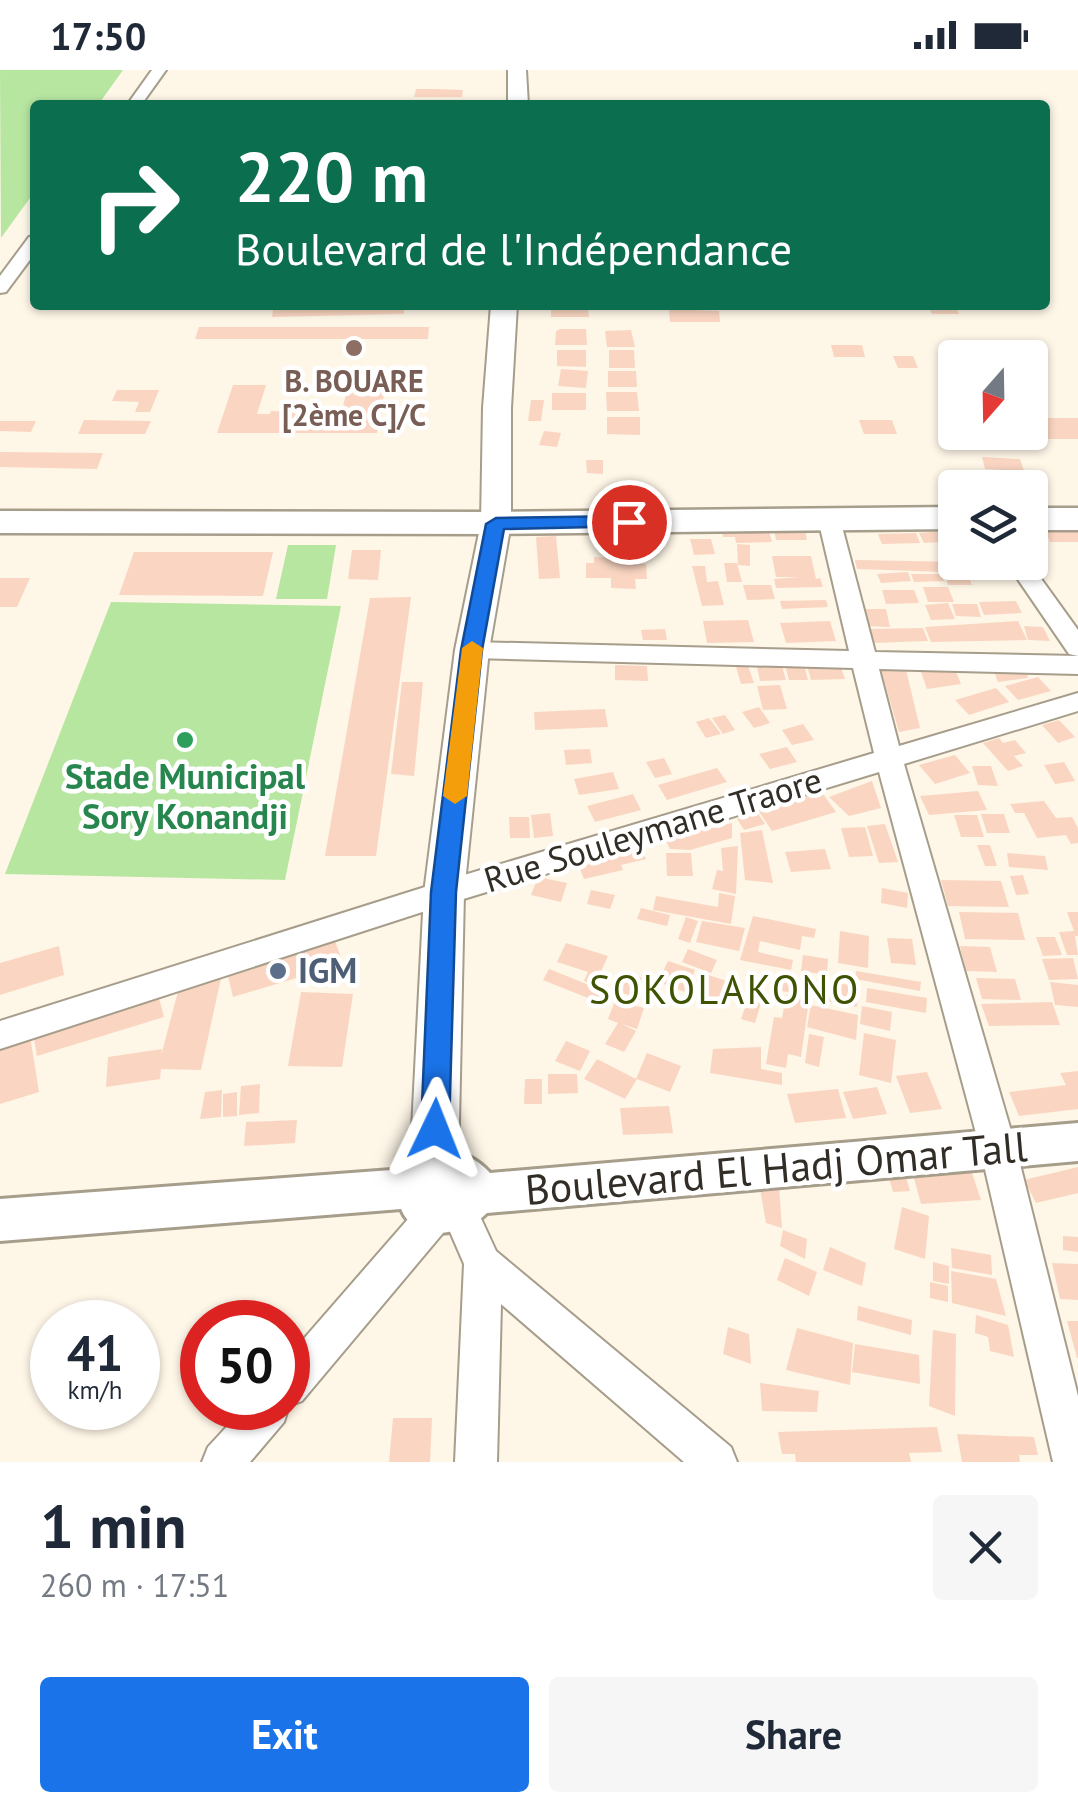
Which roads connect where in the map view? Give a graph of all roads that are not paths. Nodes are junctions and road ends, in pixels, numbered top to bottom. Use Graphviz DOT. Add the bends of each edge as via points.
graph roads {
  1 [pos="159,70"];
  2 [pos="517,70"];
  3 [pos="138,100"];
  4 [pos="518,100"];
  5 [pos="28,244"];
  6 [pos="0,288"];
  7 [pos="504,310"];
  8 [pos="938,518"];
  9 [pos="1048,518"];
  10 [pos="829,519"];
  11 [pos="1078,519"];
  12 [pos="0,522"];
  13 [pos="496,524"];
  14 [pos="1030,580"];
  15 [pos="1078,648"];
  16 [pos="472,650"];
  17 [pos="863,660"];
  18 [pos="1078,665"];
  19 [pos="1073,706"];
  20 [pos="889,758"];
  21 [pos="444,892"];
  22 [pos="0,1035"];
  23 [pos="1078,1142"];
  24 [pos="998,1148"];
  25 [pos="444,1195"];
  26 [pos="0,1220"];
  27 [pos="483,1264"];
  28 [pos="310,1360"];
  29 [pos="251,1430"];
  30 [pos="1074,1448"];
  31 [pos="714,1461"];
  32 [pos="223,1462"];
  33 [pos="476,1462"];
  1 -- 3 [label="street"];
  2 -- 4 [label="main road"];
  5 -- 6 [label="street"];
  7 -- 13 [label="main road"];
  8 -- 10 [label="highway"];
  9 -- 11 [label="highway"];
  10 -- 13 [label="highway"];
  10 -- 17 [label="street"];
  12 -- 13 [label="highway"];
  13 -- 16 [label="main road"];
  14 -- 15 [label="street"];
  16 -- 17 [label="street"];
  16 -- 21 [label="main road"];
  17 -- 18 [label="street"];
  17 -- 20 [label="street"];
  19 -- 20 [label="street, Rue Souleymane Traore"];
  20 -- 21 [label="street, Rue Souleymane Traore"];
  20 -- 24 [label="street"];
  21 -- 22 [label="street, Rue Souleymane Traore"];
  21 -- 25 [label="main road"];
  23 -- 24 [label="street, Boulevard El Hadj Omar Tall"];
  24 -- 25 [label="street, Boulevard El Hadj Omar Tall"];
  24 -- 30 [label="street"];
  25 -- 26 [label="street, Boulevard El Hadj Omar Tall"];
  25 -- 27 [label="street"];
  25 -- 28 [label="street"];
  27 -- 31 [label="street"];
  27 -- 33 [label="street"];
  29 -- 32 [label="street"];
}
